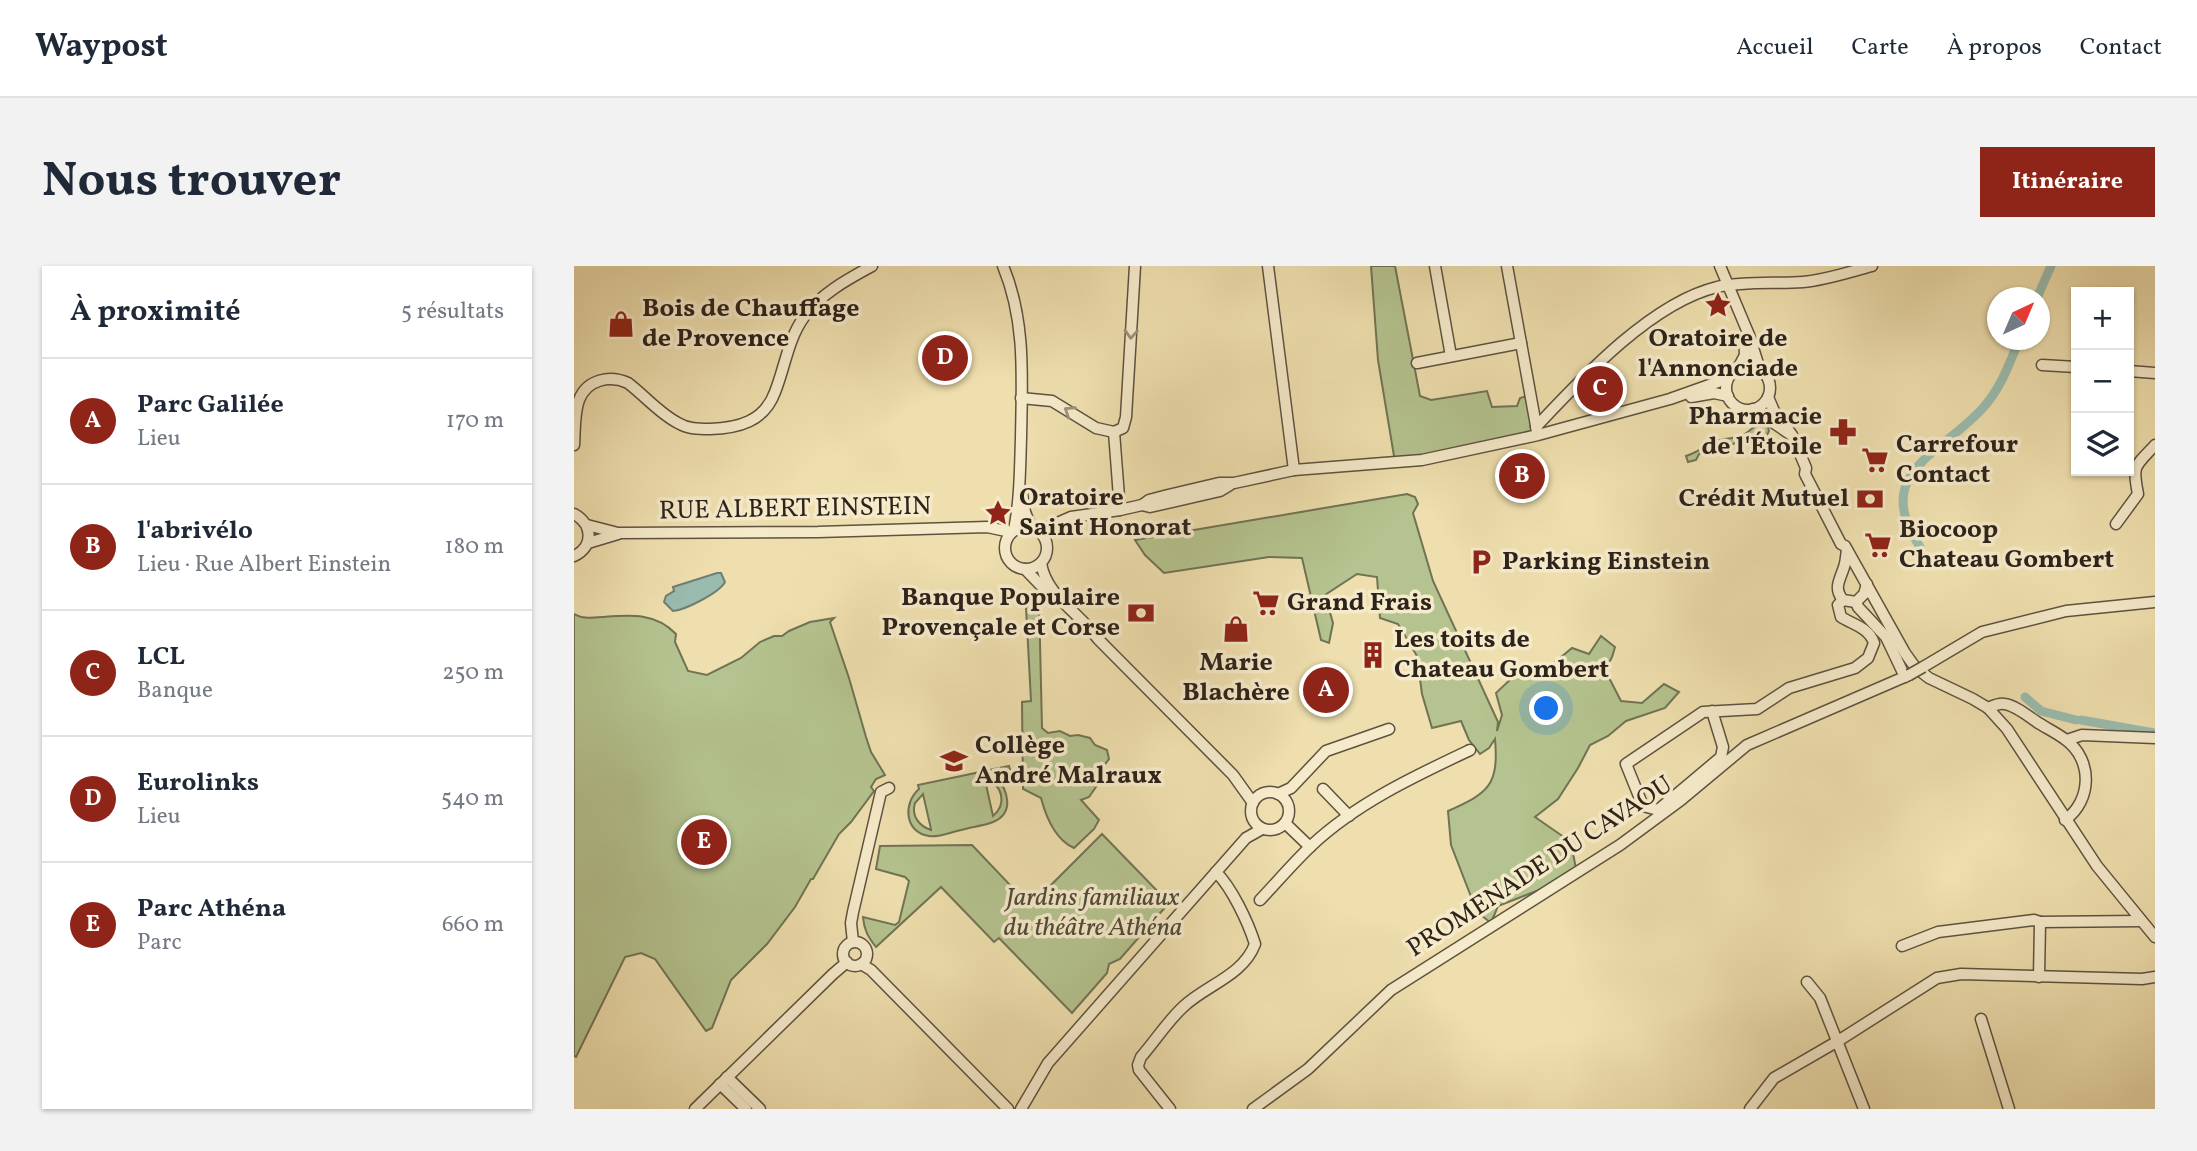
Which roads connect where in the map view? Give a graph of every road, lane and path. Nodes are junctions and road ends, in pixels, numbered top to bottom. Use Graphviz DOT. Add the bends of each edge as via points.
graph roads {
  1 [pos="872,266"];
  2 [pos="1003,266"];
  3 [pos="1135,266"];
  4 [pos="1268,266"];
  5 [pos="1435,266"];
  6 [pos="1507,266"];
  7 [pos="1720,266"];
  8 [pos="1871,266"];
  9 [pos="1728,285"];
  10 [pos="1739,312"];
  11 [pos="1521,343"];
  12 [pos="1451,356"];
  13 [pos="1417,363"];
  14 [pos="2042,365"];
  15 [pos="2071,367"];
  16 [pos="1760,370"];
  17 [pos="1734,371"];
  18 [pos="2134,371"];
  19 [pos="2155,373"];
  20 [pos="1728,396"];
  21 [pos="1768,397"];
  22 [pos="1021,398"];
  23 [pos="1670,399"];
  24 [pos="1753,409"];
  25 [pos="1537,431"];
  26 [pos="1114,432"];
  27 [pos="1791,435"];
  28 [pos="574,445"];
  29 [pos="2155,445"];
  30 [pos="1294,470"];
  31 [pos="1019,479"];
  32 [pos="1120,510"];
  33 [pos="575,512"];
  34 [pos="1105,513"];
  35 [pos="2116,524"];
  36 [pos="587,525"];
  37 [pos="973,527"];
  38 [pos="1035,529"];
  39 [pos="1013,531"];
  40 [pos="618,533"];
  41 [pos="588,543"];
  42 [pos="1047,543"];
  43 [pos="1004,544"];
  44 [pos="1846,548"];
  45 [pos="574,556"];
  46 [pos="1041,563"];
  47 [pos="1025,569"];
  48 [pos="1867,584"];
  49 [pos="1843,600"];
  50 [pos="1856,601"];
  51 [pos="2155,602"];
  52 [pos="1098,639"];
  53 [pos="1913,671"];
  54 [pos="1988,708"];
  55 [pos="1712,711"];
  56 [pos="1389,729"];
  57 [pos="2155,738"];
  58 [pos="2067,740"];
  59 [pos="1470,750"];
  60 [pos="1233,775"];
  61 [pos="889,788"];
  62 [pos="1323,789"];
  63 [pos="1261,794"];
  64 [pos="1282,798"];
  65 [pos="1253,803"];
  66 [pos="1349,816"];
  67 [pos="1253,820"];
  68 [pos="2065,820"];
  69 [pos="1285,823"];
  70 [pos="1262,829"];
  71 [pos="1246,838"];
  72 [pos="1310,847"];
  73 [pos="1216,872"];
  74 [pos="2116,890"];
  75 [pos="1260,900"];
  76 [pos="2141,920"];
  77 [pos="2040,922"];
  78 [pos="2155,929"];
  79 [pos="2155,937"];
  80 [pos="853,942"];
  81 [pos="1902,946"];
  82 [pos="847,962"];
  83 [pos="861,964"];
  84 [pos="2039,977"];
  85 [pos="2155,977"];
  86 [pos="2142,979"];
  87 [pos="1807,982"];
  88 [pos="2155,984"];
  89 [pos="1981,1019"];
  90 [pos="1838,1041"];
  91 [pos="724,1081"];
  92 [pos="695,1109"];
  93 [pos="746,1109"];
  94 [pos="760,1109"];
  95 [pos="1008,1109"];
  96 [pos="1021,1109"];
  97 [pos="1170,1109"];
  98 [pos="1253,1109"];
  99 [pos="1750,1109"];
  100 [pos="1864,1109"];
  101 [pos="2009,1109"];
  1 -- 28 [label="street" via="823,297 805,315 775,393 757,417 734,427 690,428 675,422 628,383 607,378 588,388 579,401"];
  2 -- 22 [label="street" via="1019,321"];
  3 -- 26 [label="street, one-way" via="1126,417 1123,428"];
  4 -- 30 [label="street"];
  5 -- 12 [label="street"];
  6 -- 11 [label="street"];
  7 -- 9 [label="street"];
  8 -- 9 [label="street" via="1812,281"];
  9 -- 10 [label="street"];
  9 -- 25 [label="street" via="1679,303 1640,327 1579,382"];
  10 -- 16 [label="street"];
  10 -- 17 [label="street" via="1746,348"];
  11 -- 12 [label="street"];
  11 -- 25 [label="street"];
  12 -- 13 [label="street"];
  14 -- 15 [label="street"];
  16 -- 17 [label="street" via="1745,366"];
  16 -- 21 [label="street" via="1770,384"];
  17 -- 20 [label="street" via="1727,381"];
  17 -- 23 [label="street" via="1718,382"];
  18 -- 19 [label="street"];
  20 -- 23 [label="street" via="1714,393"];
  20 -- 24 [label="street" via="1739,408"];
  21 -- 24 [label="street"];
  21 -- 27 [label="street"];
  26 -- 22 [label="street, one-way" via="1096,428 1052,401"];
  22 -- 31 [label="street"];
  23 -- 25 [label="street"];
  24 -- 27 [label="street"];
  25 -- 30 [label="street" via="1422,460"];
  26 -- 32 [label="street"];
  27 -- 44 [label="street" via="1805,474"];
  29 -- 35 [label="street" via="2136,466 2138,494"];
  30 -- 32 [label="street" via="1234,483 1220,491"];
  31 -- 38 [label="street" via="1025,512"];
  31 -- 39 [label="street"];
  32 -- 34 [label="street"];
  33 -- 36 [label="street"];
  34 -- 38 [label="street" via="1071,517"];
  34 -- 42 [label="street" via="1065,526"];
  36 -- 40 [label="street, RUE ALBERT EINSTEIN"];
  36 -- 41 [label="street"];
  37 -- 39 [label="street, RUE ALBERT EINSTEIN"];
  37 -- 40 [label="street, RUE ALBERT EINSTEIN"];
  37 -- 43 [label="street, RUE ALBERT EINSTEIN" via="992,533"];
  38 -- 39 [label="street"];
  38 -- 42 [label="street"];
  39 -- 43 [label="street"];
  40 -- 41 [label="street, RUE ALBERT EINSTEIN"];
  41 -- 45 [label="street"];
  42 -- 46 [label="street"];
  43 -- 47 [label="street" via="1009,561"];
  44 -- 48 [label="street"];
  44 -- 49 [label="street" via="1837,581"];
  46 -- 47 [label="street"];
  46 -- 52 [label="street" via="1045,580"];
  47 -- 52 [label="street"];
  48 -- 50 [label="street"];
  48 -- 53 [label="street"];
  49 -- 50 [label="street"];
  49 -- 55 [label="street" via="1838,605 1841,617 1865,630 1874,643 1862,664 1789,688 1757,709"];
  50 -- 53 [label="street"];
  51 -- 53 [label="street, PROMENADE DU CAVAOU" via="2066,611 1982,632"];
  52 -- 60 [label="street"];
  53 -- 54 [label="street"];
  53 -- 98 [label="street, PROMENADE DU CAVAOU" via="1747,745 1620,845 1391,990 1308,1069"];
  54 -- 58 [label="street" via="2005,704"];
  54 -- 68 [label="street" via="2007,729"];
  55 -- 55 [label="street" via="1696,716 1626,764 1643,806 1658,810 1721,757 1723,747"];
  56 -- 64 [label="street" via="1325,751"];
  57 -- 58 [label="street" via="2082,736"];
  58 -- 68 [label="street" via="2083,761 2087,783 2078,809"];
  59 -- 66 [label="street" via="1393,788"];
  60 -- 63 [label="street"];
  60 -- 65 [label="street"];
  61 -- 80 [label="street" via="881,792 853,912"];
  62 -- 66 [label="street"];
  63 -- 64 [label="street"];
  63 -- 65 [label="street"];
  64 -- 69 [label="street" via="1289,811"];
  65 -- 67 [label="street"];
  66 -- 72 [label="street"];
  67 -- 70 [label="street"];
  67 -- 71 [label="street"];
  68 -- 74 [label="street"];
  69 -- 70 [label="street" via="1274,830"];
  69 -- 72 [label="street"];
  70 -- 71 [label="street"];
  71 -- 73 [label="street"];
  72 -- 75 [label="street"];
  73 -- 96 [label="street" via="1048,1063"];
  73 -- 97 [label="street" via="1255,944 1230,975 1182,1008 1141,1057 1139,1070"];
  74 -- 76 [label="street"];
  74 -- 78 [label="street"];
  76 -- 77 [label="street"];
  76 -- 79 [label="street"];
  77 -- 81 [label="street" via="1938,932"];
  77 -- 84 [label="street"];
  80 -- 82 [label="street" via="844,952"];
  80 -- 83 [label="street" via="866,950"];
  82 -- 83 [label="street"];
  82 -- 91 [label="street"];
  83 -- 95 [label="street"];
  84 -- 86 [label="street"];
  84 -- 90 [label="street" via="1961,974 1937,978"];
  85 -- 86 [label="street"];
  86 -- 88 [label="street"];
  87 -- 90 [label="street" via="1820,998"];
  89 -- 101 [label="street"];
  90 -- 99 [label="street" via="1774,1078"];
  90 -- 100 [label="street"];
  91 -- 92 [label="street"];
  91 -- 93 [label="street"];
  91 -- 94 [label="street"];
}
